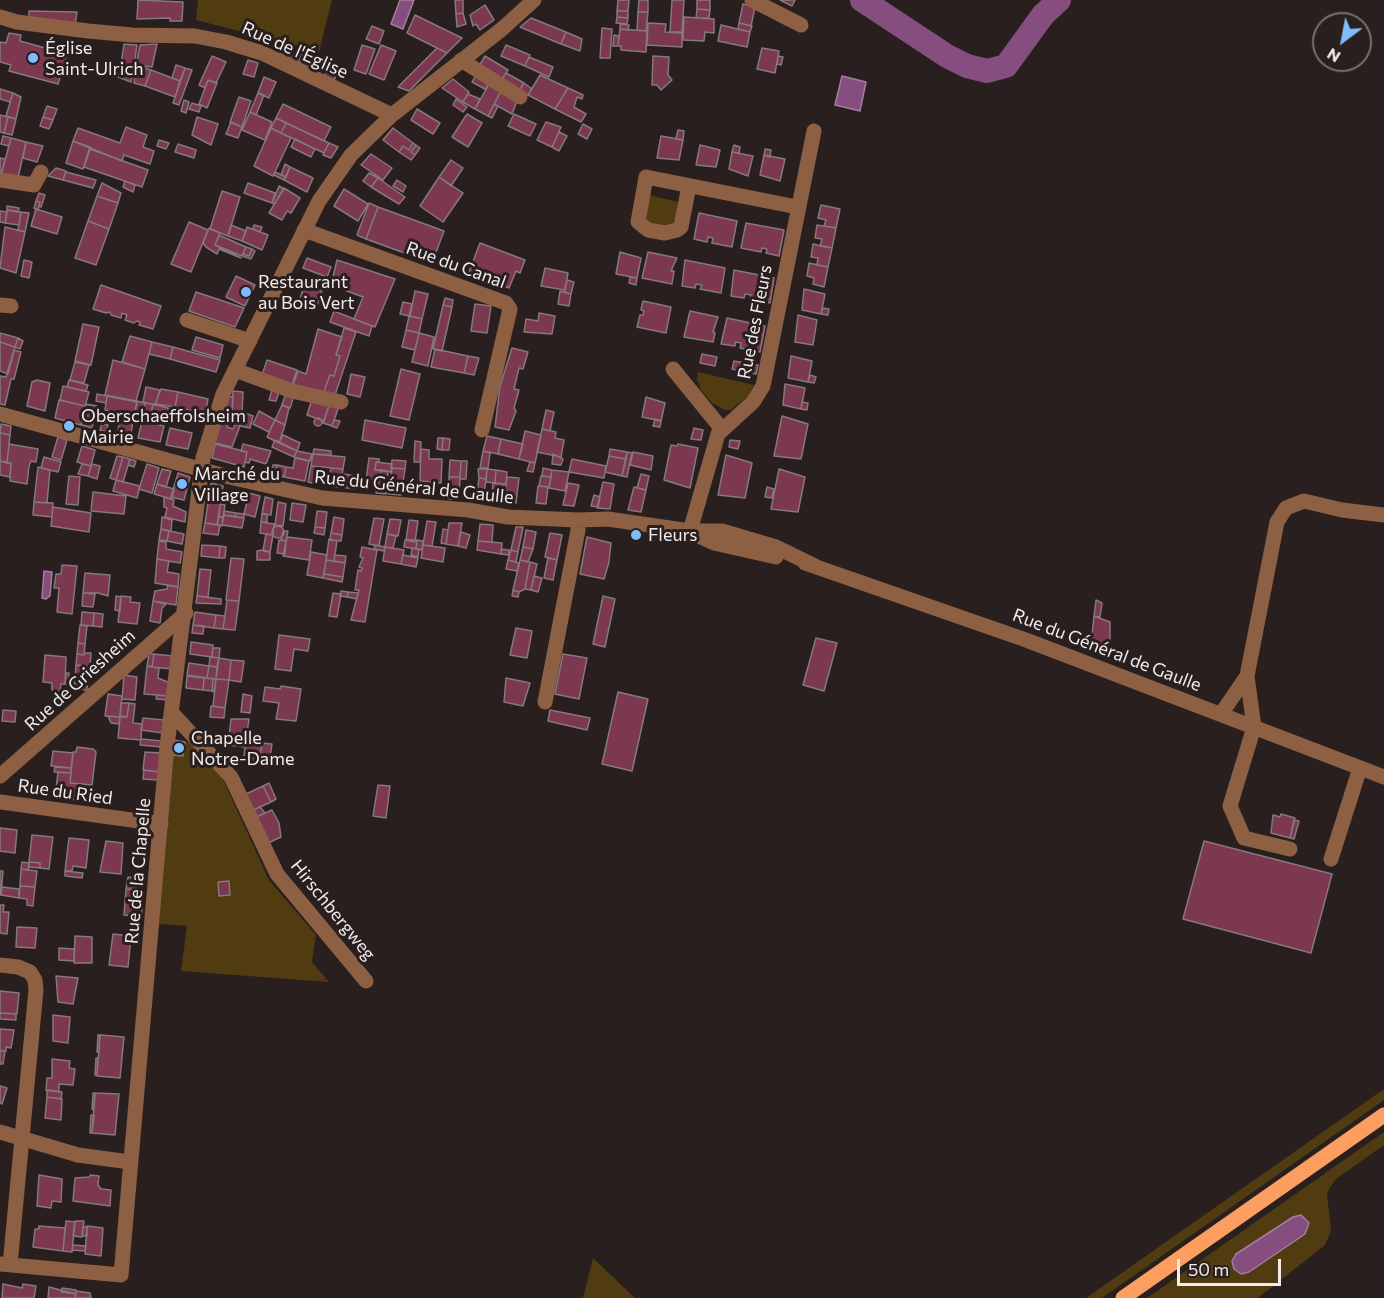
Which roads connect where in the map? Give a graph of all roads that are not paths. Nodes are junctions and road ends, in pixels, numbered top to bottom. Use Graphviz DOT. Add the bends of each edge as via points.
graph roads {
  1 [pos="534,0"];
  2 [pos="752,0"];
  3 [pos="0,17"];
  4 [pos="801,25"];
  5 [pos="461,60"];
  6 [pos="520,97"];
  7 [pos="392,115"];
  8 [pos="814,131"];
  9 [pos="41,172"];
  10 [pos="0,180"];
  11 [pos="689,186"];
  12 [pos="797,207"];
  13 [pos="304,230"];
  14 [pos="187,320"];
  15 [pos="250,340"];
  16 [pos="673,369"];
  17 [pos="235,370"];
  18 [pos="341,402"];
  19 [pos="0,414"];
  20 [pos="722,428"];
  21 [pos="482,430"];
  22 [pos="202,470"];
  23 [pos="1384,515"];
  24 [pos="578,520"];
  25 [pos="690,531"];
  26 [pos="186,613"];
  27 [pos="1247,676"];
  28 [pos="544,702"];
  29 [pos="173,714"];
  30 [pos="1221,714"];
  31 [pos="1254,727"];
  32 [pos="1360,768"];
  33 [pos="0,776"];
  34 [pos="1384,777"];
  35 [pos="0,802"];
  36 [pos="161,824"];
  37 [pos="1290,849"];
  38 [pos="1331,859"];
  39 [pos="0,966"];
  40 [pos="366,981"];
  41 [pos="1384,1115"];
  42 [pos="0,1132"];
  43 [pos="21,1139"];
  44 [pos="130,1162"];
  45 [pos="5,1264"];
  46 [pos="1123,1298"];
  1 -- 5 [label="street"];
  2 -- 4 [label="street"];
  3 -- 7 [label="street, Rue de l'Église" via="88,31 195,36 226,42 262,53"];
  5 -- 6 [label="street"];
  5 -- 7 [label="street"];
  7 -- 13 [label="street" via="351,155"];
  8 -- 12 [label="street, Rue des Fleurs"];
  9 -- 10 [label="street" via="34,185"];
  11 -- 11 [label="street" via="681,227 671,233 648,230 637,218 646,177"];
  11 -- 12 [label="street"];
  12 -- 20 [label="street, Rue des Fleurs" via="761,391"];
  13 -- 15 [label="street"];
  13 -- 21 [label="street, Rue du Canal" via="506,303 510,309"];
  14 -- 15 [label="street"];
  15 -- 17 [label="street"];
  16 -- 20 [label="street"];
  17 -- 18 [label="street" via="291,391"];
  17 -- 22 [label="street" via="213,419"];
  19 -- 22 [label="street, Rue du Général de Gaulle"];
  20 -- 25 [label="street, Rue des Fleurs"];
  22 -- 24 [label="street, Rue du Général de Gaulle" via="345,502"];
  22 -- 26 [label="street, Rue de la Chapelle"];
  23 -- 27 [label="street" via="1304,501 1286,508 1277,522"];
  24 -- 25 [label="street, Rue du Général de Gaulle" via="608,519"];
  24 -- 28 [label="street"];
  25 -- 30 [label="street, Rue du Général de Gaulle" via="714,543 814,566"];
  26 -- 29 [label="street, Rue de la Chapelle"];
  26 -- 33 [label="street, Rue de Griesheim"];
  27 -- 30 [label="street"];
  27 -- 31 [label="street"];
  29 -- 36 [label="street, Rue de la Chapelle"];
  29 -- 40 [label="street, Hirschbergweg" via="231,777 277,874"];
  30 -- 31 [label="street, Rue du Général de Gaulle"];
  31 -- 32 [label="street, Rue du Général de Gaulle"];
  31 -- 37 [label="street" via="1230,806 1244,838"];
  32 -- 34 [label="street, Rue du Général de Gaulle"];
  32 -- 38 [label="street"];
  35 -- 36 [label="street, Rue du Ried"];
  36 -- 44 [label="street, Rue de la Chapelle"];
  39 -- 43 [label="street" via="25,969 35,980"];
  41 -- 46 [label="main road"];
  42 -- 43 [label="street"];
  43 -- 44 [label="street" via="78,1155"];
  43 -- 45 [label="street"];
  44 -- 45 [label="street, Rue de la Chapelle" via="121,1275"];
}
